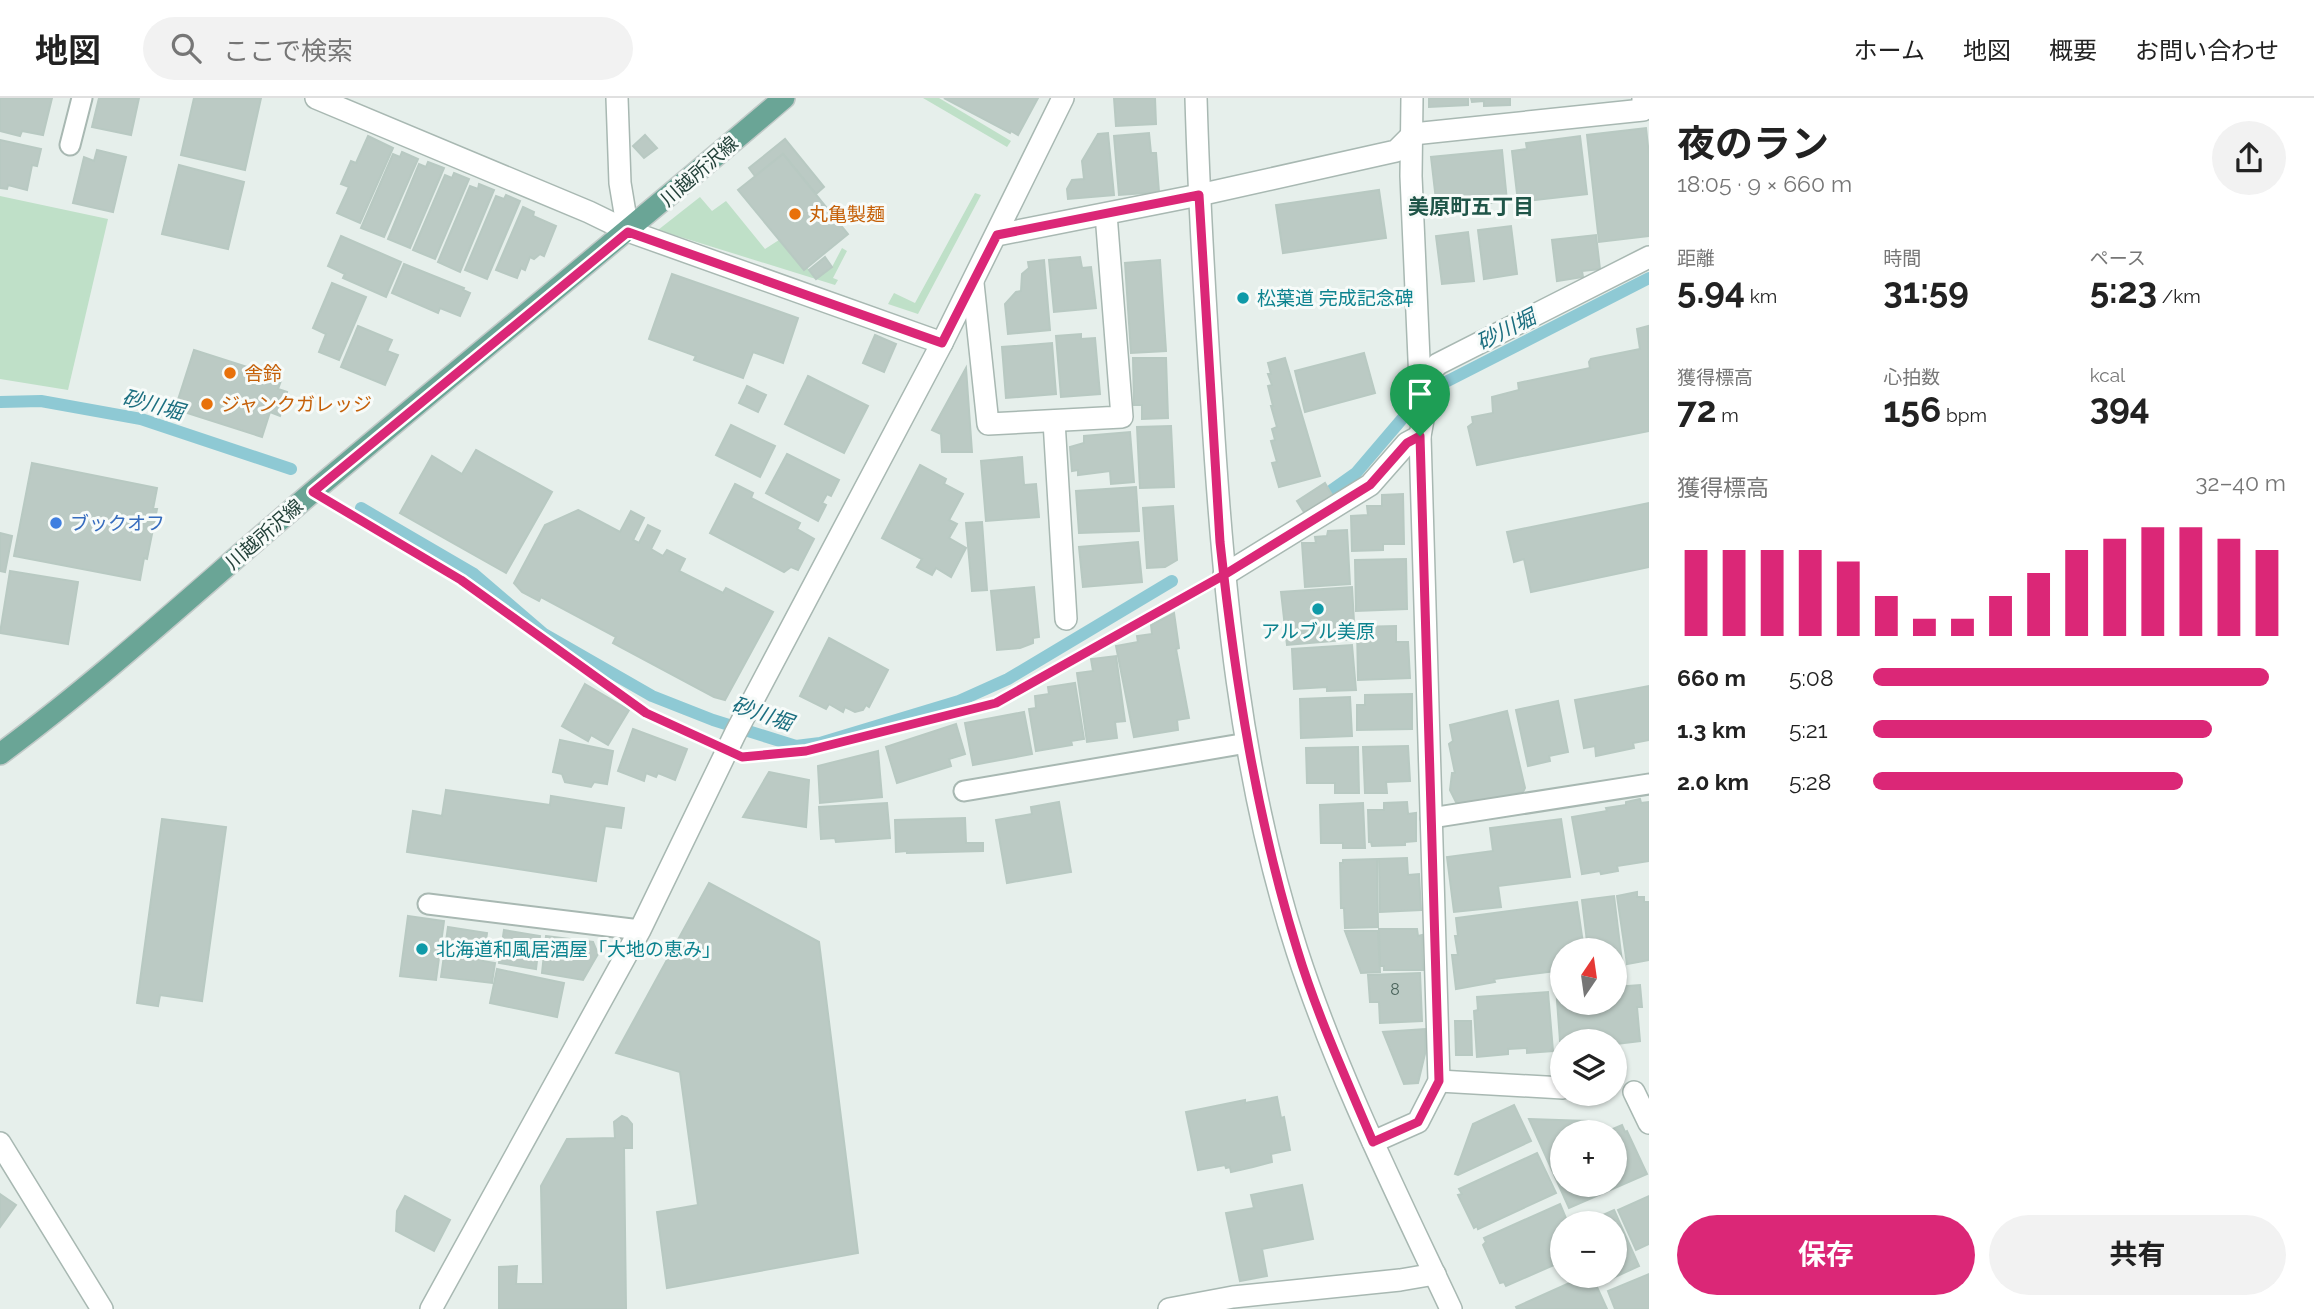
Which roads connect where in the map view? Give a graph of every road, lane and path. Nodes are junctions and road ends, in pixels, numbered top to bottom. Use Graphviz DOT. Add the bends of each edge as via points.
graph roads {
  1 [pos="82,98"];
  2 [pos="316,98"];
  3 [pos="617,98"];
  4 [pos="785,98"];
  5 [pos="1063,98"];
  6 [pos="1196,98"];
  7 [pos="1412,98"];
  8 [pos="1643,98"];
  9 [pos="1413,134"];
  10 [pos="70,145"];
  11 [pos="1199,195"];
  12 [pos="1105,214"];
  13 [pos="628,232"];
  14 [pos="997,235"];
  15 [pos="1649,257"];
  16 [pos="973,283"];
  17 [pos="942,343"];
  18 [pos="1420,382"];
  19 [pos="1054,421"];
  20 [pos="1420,436"];
  21 [pos="313,492"];
  22 [pos="1224,575"];
  23 [pos="1066,619"];
  24 [pos="731,743"];
  25 [pos="1247,743"];
  26 [pos="0,754"];
  27 [pos="1649,784"];
  28 [pos="964,791"];
  29 [pos="1431,818"];
  30 [pos="428,904"];
  31 [pos="640,930"];
  32 [pos="1439,1081"];
  33 [pos="1550,1087"];
  34 [pos="1633,1092"];
  35 [pos="1649,1123"];
  36 [pos="1373,1142"];
  37 [pos="0,1143"];
  38 [pos="1435,1274"];
  39 [pos="102,1309"];
  40 [pos="431,1309"];
  41 [pos="1169,1309"];
  42 [pos="1451,1309"];
  1 -- 10 [label="lane"];
  2 -- 13 [label="street"];
  3 -- 13 [label="street" via="620,183"];
  4 -- 13 [label="main road, 川越所沢線"];
  5 -- 14 [label="street"];
  6 -- 11 [label="street"];
  7 -- 9 [label="street"];
  8 -- 9 [label="street" via="1643,110"];
  9 -- 11 [label="street" via="1396,150"];
  9 -- 18 [label="street"];
  11 -- 12 [label="street"];
  11 -- 22 [label="street"];
  12 -- 14 [label="street"];
  12 -- 19 [label="street" via="1122,417"];
  13 -- 17 [label="street"];
  13 -- 21 [label="main road, 川越所沢線"];
  14 -- 16 [label="street"];
  15 -- 18 [label="street" via="1438,364"];
  16 -- 17 [label="street"];
  16 -- 19 [label="street" via="988,424"];
  17 -- 24 [label="street"];
  18 -- 20 [label="street" via="1424,414"];
  19 -- 23 [label="street"];
  20 -- 22 [label="street" via="1407,443 1370,485"];
  20 -- 29 [label="street"];
  21 -- 24 [label="path" via="461,580 646,713"];
  21 -- 26 [label="main road, 川越所沢線" via="64,707"];
  22 -- 24 [label="path" via="996,703 806,751 742,757"];
  22 -- 25 [label="street"];
  24 -- 31 [label="street"];
  25 -- 28 [label="lane"];
  25 -- 36 [label="street" via="1268,845 1297,950"];
  27 -- 29 [label="lane"];
  29 -- 32 [label="street"];
  30 -- 31 [label="lane"];
  31 -- 40 [label="street"];
  32 -- 33 [label="street"];
  32 -- 36 [label="street" via="1418,1122"];
  34 -- 35 [label="street"];
  36 -- 38 [label="street"];
  37 -- 39 [label="street"];
  38 -- 41 [label="street" via="1233,1297"];
  38 -- 42 [label="street"];
}
